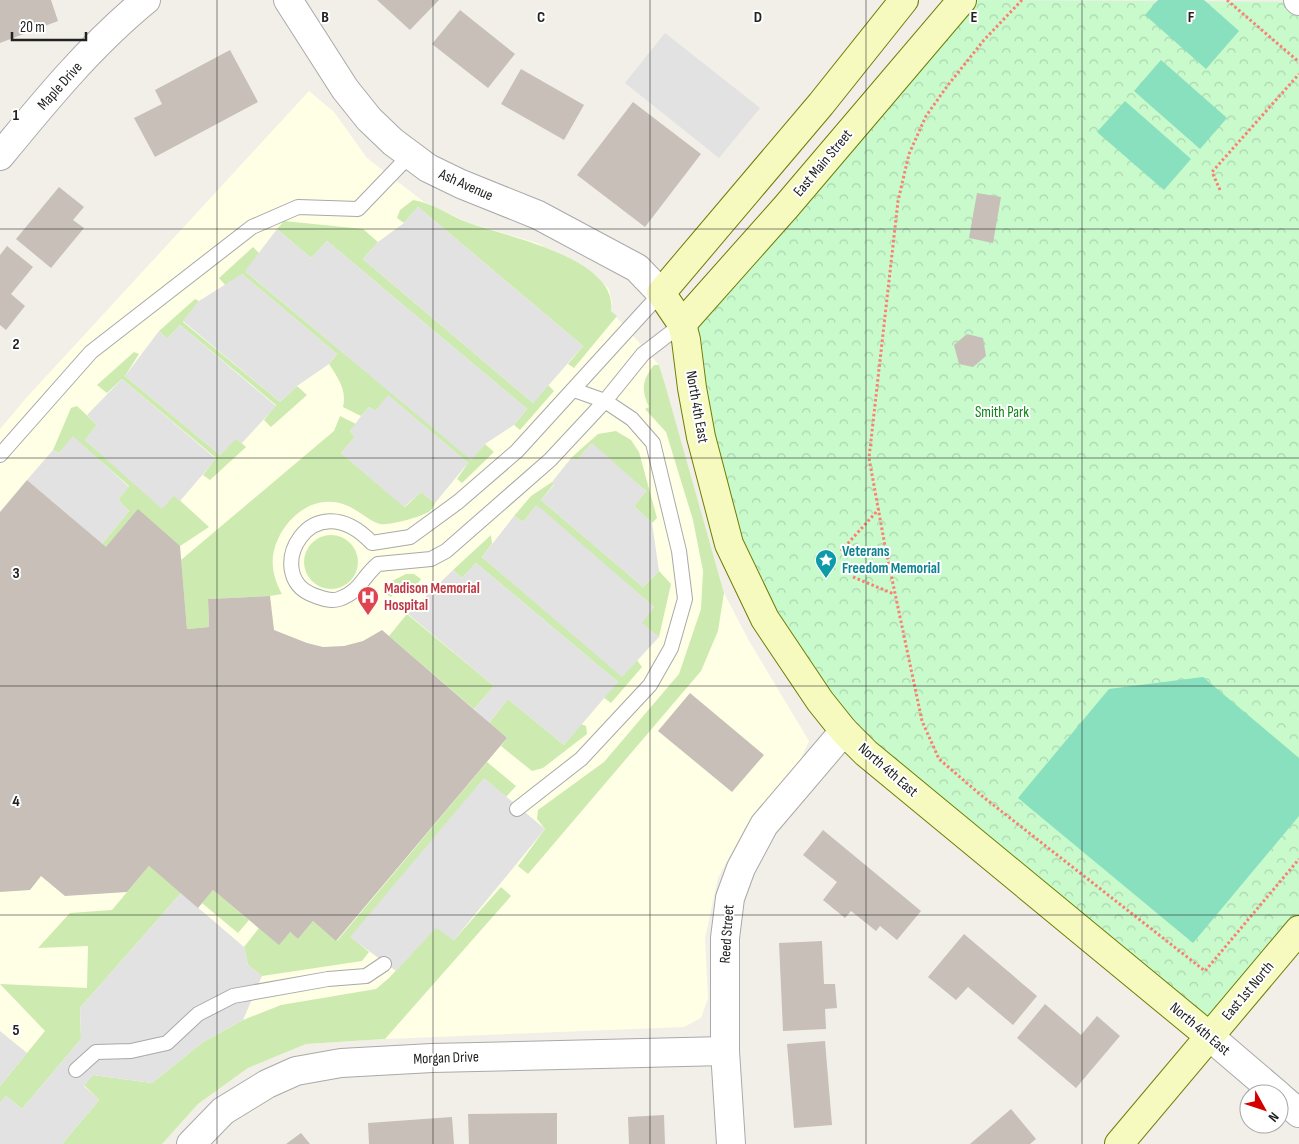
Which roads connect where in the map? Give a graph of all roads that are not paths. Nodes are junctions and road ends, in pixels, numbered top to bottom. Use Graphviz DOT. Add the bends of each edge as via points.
graph roads {
  1 [pos="146,0"];
  2 [pos="288,0"];
  3 [pos="904,0"];
  4 [pos="962,0"];
  5 [pos="5,140"];
  6 [pos="410,154"];
  7 [pos="661,293"];
  8 [pos="682,324"];
  9 [pos="574,390"];
  10 [pos="605,401"];
  11 [pos="0,455"];
  12 [pos="844,731"];
  13 [pos="517,809"];
  14 [pos="1299,930"];
  15 [pos="384,964"];
  16 [pos="1209,1036"];
  17 [pos="725,1051"];
  18 [pos="76,1070"];
  19 [pos="1265,1084"];
  20 [pos="1289,1104"];
  21 [pos="1299,1113"];
  22 [pos="191,1144"];
  23 [pos="731,1144"];
  24 [pos="1119,1144"];
  1 -- 5 [label="street, Maple Drive" via="118,23"];
  2 -- 6 [label="street, Ash Avenue" via="345,89 369,119"];
  3 -- 7 [label="street" via="821,104"];
  4 -- 8 [label="street, East Main Street"];
  6 -- 7 [label="street, Ash Avenue" via="428,168 538,215 637,268"];
  6 -- 11 [label="lane" via="358,209 298,207 252,227 91,352"];
  7 -- 8 [label="street, Ash Avenue"];
  7 -- 9 [label="lane"];
  8 -- 10 [label="lane" via="644,354"];
  8 -- 12 [label="street, North 4th East" via="701,437 729,544 765,619"];
  9 -- 10 [label="lane"];
  9 -- 10 [label="lane" via="517,451 458,502 410,537 372,543 354,527 332,520 306,530 296,542 291,556 292,570 298,583 309,594 337,600 366,581 378,564 431,559 446,551 550,460"];
  10 -- 13 [label="lane" via="632,419 653,443 679,551 685,599 670,648 650,685 581,759"];
  12 -- 16 [label="street, North 4th East" via="910,790"];
  12 -- 17 [label="street, Reed Street" via="764,825 741,868 730,898 724,938"];
  14 -- 16 [label="street, East 1st North"];
  15 -- 18 [label="lane" via="366,976 328,979 233,996 198,1014 167,1043 130,1051 96,1052"];
  16 -- 19 [label="street, North 4th East"];
  16 -- 24 [label="street, East 1st North"];
  17 -- 22 [label="street, Morgan Drive" via="340,1063 296,1071 267,1084 223,1111"];
  17 -- 23 [label="street, Reed Street"];
  20 -- 21 [label="street, North 4th East"];
}
